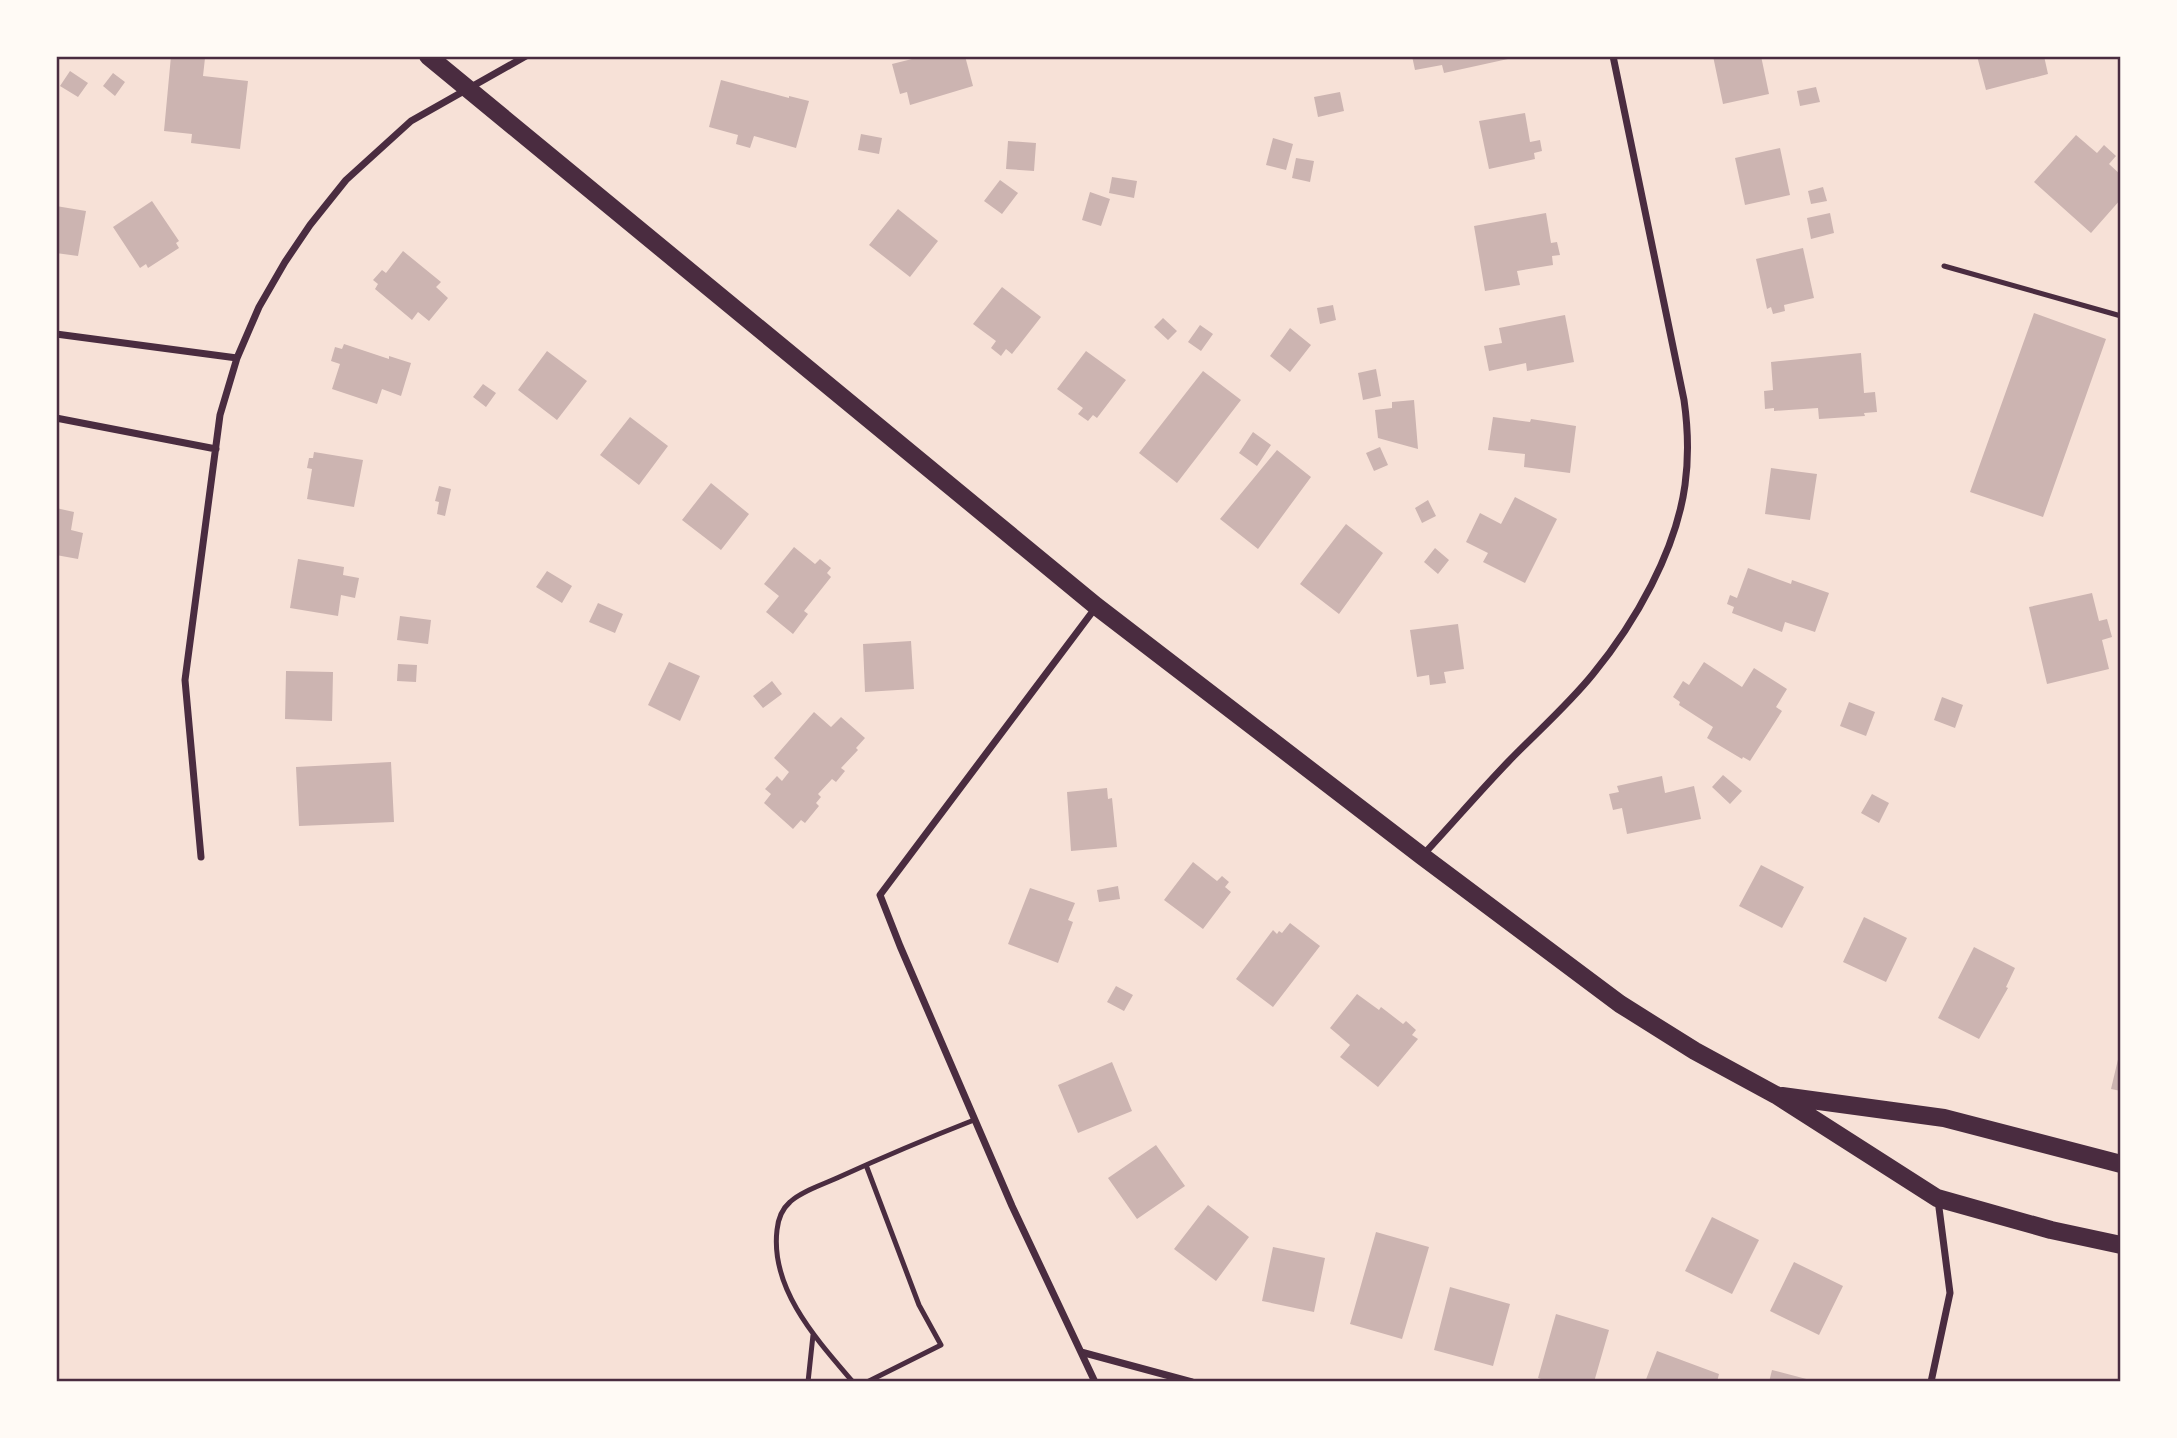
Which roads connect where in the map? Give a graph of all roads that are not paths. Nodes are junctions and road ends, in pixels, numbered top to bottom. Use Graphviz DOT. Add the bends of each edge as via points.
graph roads {
  1 [pos="428,56"];
  2 [pos="526,56"];
  3 [pos="1612,56"];
  4 [pos="467,88"];
  5 [pos="1944,266"];
  6 [pos="2121,316"];
  7 [pos="56,334"];
  8 [pos="237,358"];
  9 [pos="56,418"];
  10 [pos="216,449"];
  11 [pos="1097,606"];
  12 [pos="1422,856"];
  13 [pos="201,857"];
  14 [pos="1776,1095"];
  15 [pos="974,1120"];
  16 [pos="2121,1164"];
  17 [pos="866,1165"];
  18 [pos="1937,1198"];
  19 [pos="2121,1245"];
  20 [pos="813,1335"];
  21 [pos="1081,1352"];
  22 [pos="808,1382"];
  23 [pos="853,1382"];
  24 [pos="867,1382"];
  25 [pos="1095,1382"];
  26 [pos="1192,1382"];
  27 [pos="1931,1382"];
  1 -- 4 [label="main road"];
  2 -- 4 [label="street"];
  3 -- 12 [label="street" via="1684,400 1688,462 1682,500 1670,542 1623,634 1592,675"];
  4 -- 8 [label="street" via="411,121 346,180 285,262"];
  4 -- 11 [label="main road"];
  5 -- 6 [label="lane"];
  7 -- 8 [label="street"];
  8 -- 10 [label="street" via="220,415"];
  9 -- 10 [label="street"];
  10 -- 13 [label="street" via="185,680"];
  11 -- 12 [label="main road"];
  11 -- 15 [label="street" via="880,895"];
  12 -- 14 [label="main road" via="1620,1004"];
  14 -- 16 [label="main road" via="1944,1118"];
  14 -- 18 [label="main road"];
  15 -- 17 [label="lane"];
  15 -- 21 [label="street"];
  17 -- 20 [label="lane" via="789,1202 778,1219 775,1246 782,1279"];
  17 -- 24 [label="lane" via="919,1305 941,1345"];
  18 -- 19 [label="main road"];
  18 -- 27 [label="street" via="1950,1293"];
  20 -- 22 [label="lane"];
  20 -- 23 [label="lane"];
  21 -- 25 [label="street"];
  21 -- 26 [label="street"];
}
